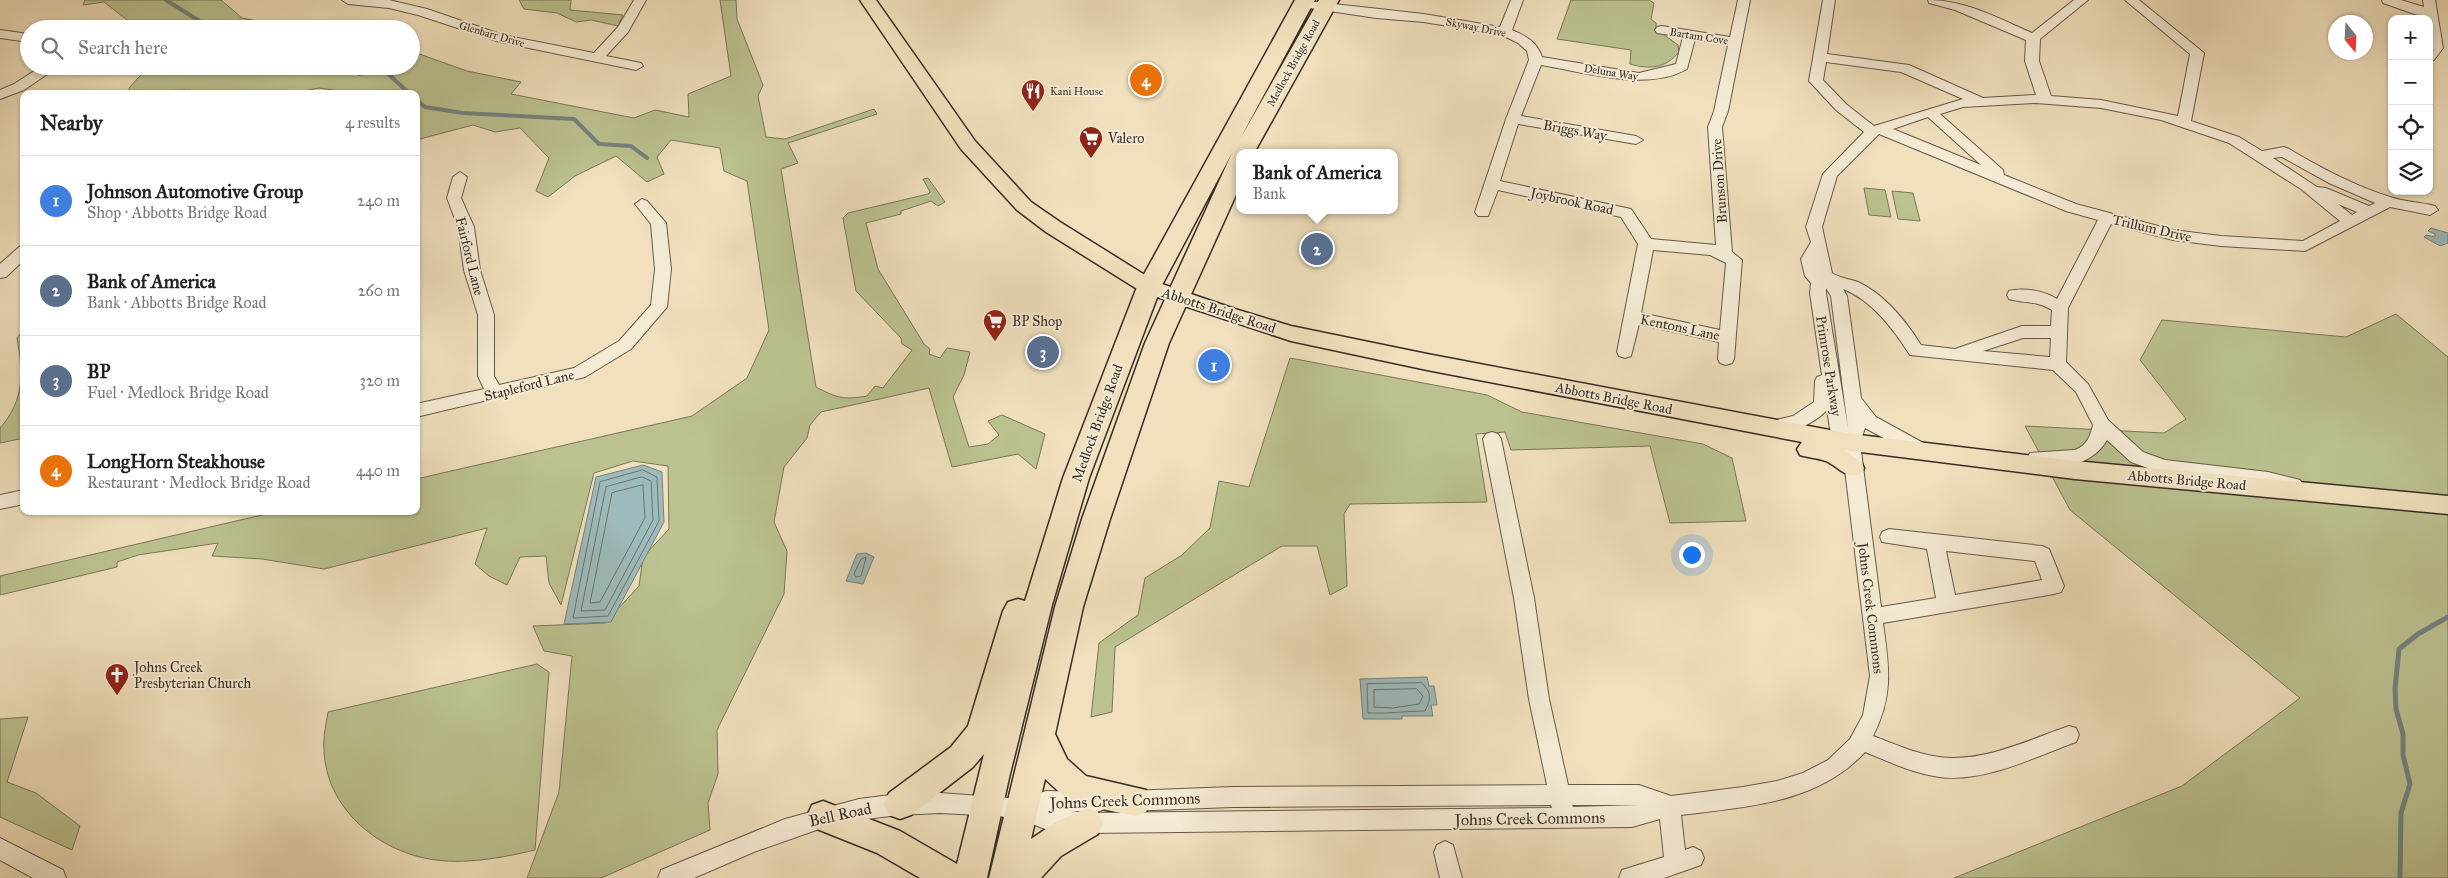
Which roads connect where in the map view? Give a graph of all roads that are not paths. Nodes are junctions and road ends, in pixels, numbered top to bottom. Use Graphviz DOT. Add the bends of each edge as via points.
graph roads {
  1 [pos="348,0"];
  2 [pos="640,0"];
  3 [pos="868,0"];
  4 [pos="1414,0"];
  5 [pos="1518,0"];
  6 [pos="1744,0"];
  7 [pos="1829,0"];
  8 [pos="1934,0"];
  9 [pos="2082,0"];
  10 [pos="2131,0"];
  11 [pos="2388,0"];
  12 [pos="1304,2"];
  13 [pos="1327,3"];
  14 [pos="2429,6"];
  15 [pos="1406,16"];
  16 [pos="1662,30"];
  17 [pos="2433,30"];
  18 [pos="1505,32"];
  19 [pos="0,34"];
  20 [pos="1690,35"];
  21 [pos="20,37"];
  22 [pos="2033,38"];
  23 [pos="1735,42"];
  24 [pos="2433,52"];
  25 [pos="598,57"];
  26 [pos="1820,58"];
  27 [pos="1536,60"];
  28 [pos="636,66"];
  29 [pos="38,75"];
  30 [pos="0,95"];
  31 [pos="2045,100"];
  32 [pos="1981,102"];
  33 [pos="1930,112"];
  34 [pos="1514,119"];
  35 [pos="2184,123"];
  36 [pos="1876,130"];
  37 [pos="1636,140"];
  38 [pos="1245,149"];
  39 [pos="2260,156"];
  40 [pos="1236,169"];
  41 [pos="460,177"];
  42 [pos="2008,182"];
  43 [pos="1492,184"];
  44 [pos="2306,186"];
  45 [pos="2388,202"];
  46 [pos="642,204"];
  47 [pos="2430,210"];
  48 [pos="1483,212"];
  49 [pos="2371,212"];
  50 [pos="2107,218"];
  51 [pos="2351,222"];
  52 [pos="1646,244"];
  53 [pos="20,255"];
  54 [pos="1724,255"];
  55 [pos="0,273"];
  56 [pos="1827,282"];
  57 [pos="1149,286"];
  58 [pos="2015,296"];
  59 [pos="1176,298"];
  60 [pos="2060,308"];
  61 [pos="1821,315"];
  62 [pos="1632,317"];
  63 [pos="1842,317"];
  64 [pos="2060,332"];
  65 [pos="1728,338"];
  66 [pos="1625,352"];
  67 [pos="1953,354"];
  68 [pos="1726,359"];
  69 [pos="1828,361"];
  70 [pos="2058,364"];
  71 [pos="495,394"];
  72 [pos="1852,396"];
  73 [pos="420,409"];
  74 [pos="1689,412"];
  75 [pos="2102,425"];
  76 [pos="1770,428"];
  77 [pos="1492,439"];
  78 [pos="1850,443"];
  79 [pos="1926,453"];
  80 [pos="1993,460"];
  81 [pos="1853,468"];
  82 [pos="2326,493"];
  83 [pos="20,497"];
  84 [pos="0,502"];
  85 [pos="2448,505"];
  86 [pos="1889,537"];
  87 [pos="1935,543"];
  88 [pos="1052,561"];
  89 [pos="1947,604"];
  90 [pos="1872,617"];
  91 [pos="1039,734"];
  92 [pos="2069,735"];
  93 [pos="1862,742"];
  94 [pos="1482,795"];
  95 [pos="1559,795"];
  96 [pos="1388,796"];
  97 [pos="1135,801"];
  98 [pos="900,804"];
  99 [pos="987,805"];
  100 [pos="1670,806"];
  101 [pos="1022,809"];
  102 [pos="823,816"];
  103 [pos="1564,817"];
  104 [pos="1485,819"];
  105 [pos="1390,820"];
  106 [pos="1087,823"];
  107 [pos="0,848"];
  108 [pos="1445,852"];
  109 [pos="55,878"];
  110 [pos="669,878"];
  111 [pos="948,878"];
  112 [pos="970,878"];
  113 [pos="1006,878"];
  114 [pos="1024,878"];
  115 [pos="1451,878"];
  116 [pos="1630,878"];
  1 -- 25 [label="street, Glenbarr Drive" via="389,4 500,38"];
  2 -- 25 [label="street" via="622,29"];
  3 -- 57 [label="main road, Abbotts Bridge Road" via="968,145 999,181 1024,206 1053,227"];
  4 -- 15 [label="street"];
  5 -- 18 [label="street"];
  6 -- 23 [label="street, Brunson Drive"];
  7 -- 26 [label="street"];
  8 -- 22 [label="street" via="1960,7"];
  9 -- 22 [label="street"];
  10 -- 35 [label="street" via="2197,53"];
  11 -- 14 [label="street"];
  12 -- 13 [label="street, Skyway Drive"];
  12 -- 57 [label="highway, Medlock Bridge Road"];
  13 -- 15 [label="street, Skyway Drive" via="1376,14"];
  13 -- 38 [label="highway, Medlock Bridge Road"];
  15 -- 18 [label="street, Skyway Drive"];
  16 -- 20 [label="street, Bartam Cove"];
  17 -- 24 [label="street" via="2436,48"];
  18 -- 27 [label="street, Skyway Drive" via="1523,40 1533,50"];
  19 -- 21 [label="street"];
  20 -- 23 [label="street, Bartam Cove"];
  20 -- 27 [label="street, Deluna Way" via="1682,66 1648,76"];
  22 -- 31 [label="street" via="2032,61"];
  23 -- 54 [label="street, Brunson Drive" via="1715,127"];
  25 -- 28 [label="street, Glenbarr Drive"];
  26 -- 32 [label="street" via="1904,68"];
  26 -- 36 [label="street, Trillum Drive" via="1816,81 1841,107"];
  27 -- 34 [label="street"];
  29 -- 30 [label="street"];
  31 -- 32 [label="street, Primrose Parkway"];
  31 -- 35 [label="street, Primrose Parkway" via="2101,104"];
  32 -- 33 [label="street, Primrose Parkway" via="1962,103"];
  33 -- 36 [label="street, Primrose Parkway"];
  33 -- 42 [label="street"];
  34 -- 37 [label="street, Briggs Way"];
  34 -- 43 [label="street"];
  35 -- 39 [label="street, Primrose Parkway" via="2234,140"];
  36 -- 42 [label="street, Trillum Drive"];
  36 -- 56 [label="street, Primrose Parkway" via="1830,174 1814,227"];
  39 -- 44 [label="street, Primrose Parkway"];
  39 -- 45 [label="street" via="2284,152 2348,187"];
  40 -- 59 [label="highway, Medlock Bridge Road"];
  41 -- 71 [label="street, Fairford Lane" via="454,198 466,227 472,270 486,315 486,376"];
  42 -- 50 [label="street, Trillum Drive" via="2071,208"];
  43 -- 48 [label="street"];
  43 -- 52 [label="street, Joybrook Road" via="1626,213"];
  44 -- 49 [label="street, Primrose Parkway"];
  44 -- 51 [label="street, Primrose Parkway"];
  45 -- 47 [label="street"];
  45 -- 49 [label="street, Trillum Drive"];
  46 -- 71 [label="street, Stapleford Lane" via="658,223 663,269 659,307 625,345 580,373"];
  49 -- 51 [label="street, Trillum Drive"];
  50 -- 51 [label="street, Trillum Drive" via="2173,234 2221,241 2305,246"];
  50 -- 60 [label="street"];
  52 -- 54 [label="street" via="1713,250"];
  52 -- 62 [label="street"];
  53 -- 55 [label="street"];
  54 -- 65 [label="street, Brunson Drive" via="1734,260"];
  56 -- 61 [label="street, Primrose Parkway" via="1818,293"];
  56 -- 63 [label="street, Primrose Parkway" via="1839,296"];
  56 -- 67 [label="street" via="1841,283 1864,294 1884,310 1910,339 1916,351"];
  57 -- 59 [label="main road, Abbotts Bridge Road"];
  57 -- 88 [label="highway, Medlock Bridge Road" via="1076,478"];
  58 -- 60 [label="street" via="2044,298"];
  59 -- 74 [label="main road, Abbotts Bridge Road" via="1292,333"];
  59 -- 91 [label="highway, Medlock Bridge Road" via="1141,385 1096,519 1069,607"];
  60 -- 64 [label="street"];
  61 -- 63 [label="street"];
  61 -- 69 [label="street, Primrose Parkway"];
  62 -- 65 [label="street, Kentons Lane"];
  62 -- 66 [label="street"];
  63 -- 72 [label="street, Primrose Parkway"];
  64 -- 67 [label="street" via="2022,332"];
  64 -- 70 [label="street"];
  65 -- 68 [label="street, Brunson Drive"];
  67 -- 70 [label="street"];
  69 -- 76 [label="street" via="1822,374 1823,404 1814,415"];
  69 -- 78 [label="street, Primrose Parkway" via="1839,429"];
  70 -- 75 [label="street" via="2082,388"];
  71 -- 73 [label="street, Stapleford Lane"];
  72 -- 78 [label="street, Primrose Parkway" via="1857,429"];
  72 -- 79 [label="street, Abbotts Bridge Road" via="1870,422"];
  74 -- 76 [label="main road, Abbotts Bridge Road"];
  74 -- 81 [label="main road, Abbotts Bridge Road" via="1745,437 1833,454"];
  75 -- 80 [label="street" via="2101,435 2093,448 2074,458"];
  75 -- 82 [label="street" via="2123,446 2151,464 2268,479"];
  76 -- 78 [label="main road, Abbotts Bridge Road"];
  77 -- 95 [label="street"];
  78 -- 79 [label="main road, Abbotts Bridge Road"];
  78 -- 81 [label="street, Johns Creek Commons"];
  79 -- 80 [label="main road, Abbotts Bridge Road"];
  80 -- 82 [label="main road, Abbotts Bridge Road"];
  81 -- 90 [label="street, Johns Creek Commons"];
  82 -- 85 [label="main road, Abbotts Bridge Road"];
  83 -- 84 [label="street"];
  86 -- 87 [label="street"];
  87 -- 89 [label="street"];
  87 -- 89 [label="street" via="2042,554 2054,586"];
  88 -- 98 [label="highway" via="1038,571 1024,591 981,733 962,757"];
  88 -- 99 [label="highway, Medlock Bridge Road" via="1026,648"];
  89 -- 90 [label="street"];
  90 -- 93 [label="street, Johns Creek Commons" via="1880,676 1879,702"];
  91 -- 97 [label="highway" via="1056,769 1078,789"];
  91 -- 101 [label="highway, Medlock Bridge Road"];
  92 -- 93 [label="street" via="1986,763 1951,768 1907,758"];
  93 -- 100 [label="street, Johns Creek Commons" via="1821,775 1796,787 1762,795"];
  94 -- 95 [label="street, Johns Creek Commons"];
  94 -- 96 [label="street, Johns Creek Commons"];
  94 -- 104 [label="street"];
  95 -- 100 [label="street, Johns Creek Commons" via="1640,795"];
  95 -- 103 [label="street"];
  96 -- 97 [label="street, Johns Creek Commons"];
  96 -- 105 [label="street"];
  97 -- 101 [label="street, Johns Creek Commons" via="1046,801"];
  98 -- 99 [label="street, Bell Road"];
  98 -- 102 [label="street, Bell Road" via="869,806"];
  99 -- 101 [label="street, Bell Road"];
  99 -- 112 [label="highway, Medlock Bridge Road"];
  100 -- 103 [label="street, Johns Creek Commons" via="1632,817"];
  100 -- 116 [label="street" via="1672,841 1684,861"];
  101 -- 106 [label="street, Johns Creek Commons" via="1043,819"];
  101 -- 113 [label="highway, Medlock Bridge Road"];
  102 -- 110 [label="street, Bell Road" via="741,844"];
  102 -- 111 [label="highway" via="880,836 922,859"];
  103 -- 104 [label="street, Johns Creek Commons"];
  104 -- 105 [label="street, Johns Creek Commons"];
  105 -- 106 [label="street, Johns Creek Commons"];
  106 -- 114 [label="highway" via="1041,851 1031,862"];
  107 -- 109 [label="street"];
  108 -- 115 [label="street"];
}
